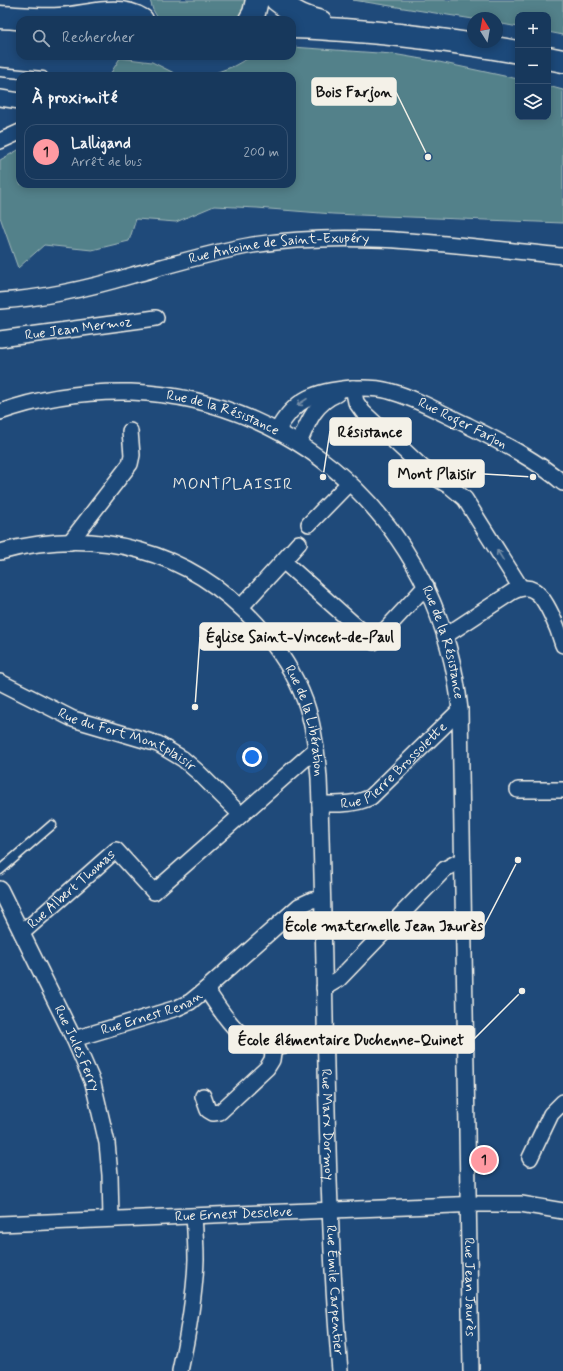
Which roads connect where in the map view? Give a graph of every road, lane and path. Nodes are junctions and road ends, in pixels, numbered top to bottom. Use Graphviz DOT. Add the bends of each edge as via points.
graph roads {
  1 [pos="97,0"];
  2 [pos="138,0"];
  3 [pos="257,0"];
  4 [pos="277,0"];
  5 [pos="86,16"];
  6 [pos="132,16"];
  7 [pos="142,16"];
  8 [pos="252,16"];
  9 [pos="0,17"];
  10 [pos="16,18"];
  11 [pos="296,27"];
  12 [pos="367,31"];
  13 [pos="515,52"];
  14 [pos="551,59"];
  15 [pos="563,61"];
  16 [pos="0,72"];
  17 [pos="16,73"];
  18 [pos="0,98"];
  19 [pos="16,100"];
  20 [pos="16,134"];
  21 [pos="0,141"];
  22 [pos="563,256"];
  23 [pos="0,301"];
  24 [pos="156,318"];
  25 [pos="0,339"];
  26 [pos="353,388"];
  27 [pos="0,412"];
  28 [pos="130,431"];
  29 [pos="277,431"];
  30 [pos="299,443"];
  31 [pos="349,483"];
  32 [pos="563,483"];
  33 [pos="309,524"];
  34 [pos="70,542"];
  35 [pos="299,543"];
  36 [pos="0,552"];
  37 [pos="283,561"];
  38 [pos="426,586"];
  39 [pos="521,588"];
  40 [pos="241,608"];
  41 [pos="445,636"];
  42 [pos="563,645"];
  43 [pos="0,682"];
  44 [pos="460,710"];
  45 [pos="316,749"];
  46 [pos="518,790"];
  47 [pos="563,790"];
  48 [pos="320,804"];
  49 [pos="241,815"];
  50 [pos="52,825"];
  51 [pos="463,862"];
  52 [pos="0,870"];
  53 [pos="0,889"];
  54 [pos="322,899"];
  55 [pos="322,918"];
  56 [pos="22,933"];
  57 [pos="324,988"];
  58 [pos="206,989"];
  59 [pos="326,1035"];
  60 [pos="74,1039"];
  61 [pos="274,1046"];
  62 [pos="203,1096"];
  63 [pos="563,1102"];
  64 [pos="530,1158"];
  65 [pos="468,1205"];
  66 [pos="330,1210"];
  67 [pos="563,1211"];
  68 [pos="194,1216"];
  69 [pos="111,1219"];
  70 [pos="0,1224"];
  71 [pos="180,1371"];
  72 [pos="340,1371"];
  73 [pos="471,1371"];
  1 -- 9 [label="main road" via="64,9"];
  2 -- 7 [label="main road"];
  3 -- 8 [label="main road"];
  4 -- 12 [label="main road" via="304,17"];
  5 -- 6 [label="main road" via="113,13"];
  9 -- 10 [label="main road"];
  11 -- 12 [label="main road"];
  12 -- 13 [label="main road"];
  14 -- 15 [label="main road"];
  16 -- 17 [label="lane"];
  18 -- 19 [label="street"];
  20 -- 21 [label="street"];
  22 -- 23 [label="street, Rue Antoine de Saint-Exupéry" via="388,239 305,239 225,250 105,283"];
  24 -- 25 [label="street, Rue Jean Mermoz"];
  26 -- 29 [label="street, Rue Roger Farjon, one-way" via="328,391 307,399 289,413"];
  26 -- 30 [label="street, Rue Roger Farjon" via="332,396 318,407"];
  26 -- 32 [label="street, Rue Roger Farjon" via="379,389 411,399 477,430 530,459"];
  39 -- 26 [label="street, one-way" via="465,499 451,486 423,468 363,412 356,402"];
  27 -- 29 [label="street, Rue de la Résistance" via="37,401 77,394 144,393 202,402 245,416"];
  28 -- 34 [label="street" via="130,464"];
  29 -- 30 [label="street, Rue de la Résistance"];
  30 -- 31 [label="street, Rue de la Résistance"];
  31 -- 33 [label="street"];
  31 -- 38 [label="street, Rue de la Résistance" via="388,526"];
  34 -- 36 [label="street, Rue de la Libération" via="38,544"];
  34 -- 40 [label="street, Rue de la Libération" via="92,542 123,547 172,561 210,582"];
  35 -- 37 [label="street"];
  37 -- 38 [label="street" via="374,642"];
  37 -- 40 [label="street"];
  38 -- 41 [label="street, Rue de la Résistance"];
  39 -- 41 [label="street"];
  39 -- 42 [label="street" via="534,590 540,596"];
  40 -- 45 [label="street, Rue de la Libération" via="268,637 289,667 305,700"];
  41 -- 44 [label="street, Rue de la Résistance" via="454,665"];
  43 -- 49 [label="street, Rue du Fort Montplaisir" via="73,719 158,744 182,759"];
  44 -- 48 [label="street, Rue Pierre Brossolette" via="371,797 352,803"];
  44 -- 51 [label="street, Rue de la Résistance"];
  45 -- 48 [label="street, Rue de la Libération"];
  45 -- 49 [label="street"];
  46 -- 47 [label="street"];
  48 -- 54 [label="street, Rue de la Libération"];
  49 -- 56 [label="street, Rue Albert Thomas" via="154,892 116,850"];
  50 -- 52 [label="lane"];
  51 -- 57 [label="street" via="445,869 339,979"];
  51 -- 65 [label="street, Rue de la Résistance"];
  53 -- 56 [label="street, Rue Jules Ferry"];
  54 -- 55 [label="street, Rue de la Libération"];
  54 -- 58 [label="street" via="299,906"];
  55 -- 57 [label="street, Rue Marx Dormoy"];
  56 -- 60 [label="street, Rue Jules Ferry"];
  57 -- 59 [label="street, Rue Marx Dormoy"];
  58 -- 60 [label="street, Rue Ernest Renan" via="190,1002 177,1008"];
  58 -- 61 [label="street, Rue Ernest Renan" via="231,1024 242,1034 260,1045"];
  59 -- 61 [label="street, Rue Ernest Renan"];
  59 -- 66 [label="street, Rue Marx Dormoy"];
  60 -- 69 [label="street, Rue Jules Ferry" via="93,1083 103,1125 109,1165"];
  61 -- 62 [label="street" via="272,1060 267,1068 220,1112 213,1113 208,1110"];
  63 -- 64 [label="street" via="551,1114"];
  65 -- 66 [label="street, Rue Ernest Descleve"];
  65 -- 67 [label="street, Rue Ernest Descleve" via="521,1204"];
  65 -- 73 [label="street, Rue Jean Jaurès"];
  66 -- 68 [label="street, Rue Ernest Descleve"];
  66 -- 72 [label="street, Rue Émile Carpentier"];
  68 -- 69 [label="street, Rue Ernest Descleve"];
  68 -- 71 [label="street" via="194,1281"];
  69 -- 70 [label="street, Rue Ernest Descleve"];
}
